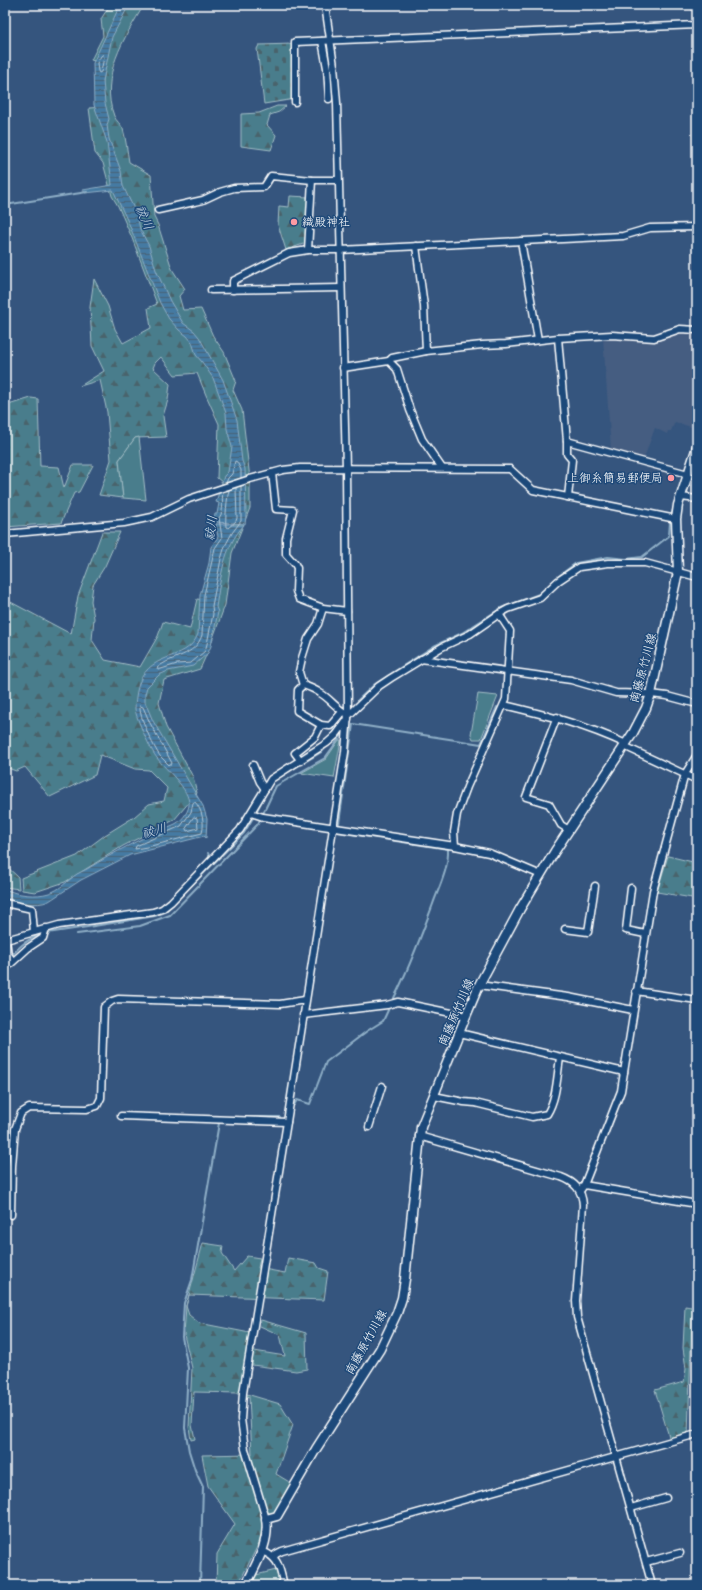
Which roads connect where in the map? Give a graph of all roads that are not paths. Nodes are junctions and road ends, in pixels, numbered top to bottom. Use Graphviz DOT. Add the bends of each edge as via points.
graph roads {
  1 [pos="322,5"];
  2 [pos="325,5"];
  3 [pos="697,25"];
  4 [pos="322,41"];
  5 [pos="331,41"];
  6 [pos="329,99"];
  7 [pos="295,102"];
  8 [pos="312,180"];
  9 [pos="338,180"];
  10 [pos="158,210"];
  11 [pos="697,227"];
  12 [pos="522,241"];
  13 [pos="416,246"];
  14 [pos="308,250"];
  15 [pos="340,250"];
  16 [pos="341,288"];
  17 [pos="211,290"];
  18 [pos="233,290"];
  19 [pos="697,330"];
  20 [pos="558,338"];
  21 [pos="538,340"];
  22 [pos="426,351"];
  23 [pos="389,361"];
  24 [pos="343,368"];
  25 [pos="567,441"];
  26 [pos="697,447"];
  27 [pos="346,468"];
  28 [pos="442,468"];
  29 [pos="272,473"];
  30 [pos="688,474"];
  31 [pos="568,497"];
  32 [pos="681,497"];
  33 [pos="697,499"];
  34 [pos="676,519"];
  35 [pos="5,534"];
  36 [pos="678,572"];
  37 [pos="697,578"];
  38 [pos="323,608"];
  39 [pos="347,611"];
  40 [pos="499,614"];
  41 [pos="421,658"];
  42 [pos="508,672"];
  43 [pos="303,685"];
  44 [pos="651,694"];
  45 [pos="697,704"];
  46 [pos="504,705"];
  47 [pos="346,715"];
  48 [pos="557,717"];
  49 [pos="321,725"];
  50 [pos="625,745"];
  51 [pos="697,755"];
  52 [pos="301,760"];
  53 [pos="253,765"];
  54 [pos="684,774"];
  55 [pos="697,780"];
  56 [pos="265,789"];
  57 [pos="252,814"];
  58 [pos="332,827"];
  59 [pos="569,830"];
  60 [pos="455,846"];
  61 [pos="541,875"];
  62 [pos="594,886"];
  63 [pos="631,888"];
  64 [pos="5,903"];
  65 [pos="46,928"];
  66 [pos="565,929"];
  67 [pos="34,932"];
  68 [pos="645,934"];
  69 [pos="6,940"];
  70 [pos="6,957"];
  71 [pos="13,961"];
  72 [pos="5,969"];
  73 [pos="480,985"];
  74 [pos="636,991"];
  75 [pos="305,1000"];
  76 [pos="697,1000"];
  77 [pos="633,1010"];
  78 [pos="303,1015"];
  79 [pos="466,1016"];
  80 [pos="459,1033"];
  81 [pos="560,1058"];
  82 [pos="624,1072"];
  83 [pos="382,1086"];
  84 [pos="434,1096"];
  85 [pos="122,1116"];
  86 [pos="287,1122"];
  87 [pos="369,1127"];
  88 [pos="419,1136"];
  89 [pos="582,1188"];
  90 [pos="697,1204"];
  91 [pos="11,1215"];
  92 [pos="697,1434"];
  93 [pos="616,1457"];
  94 [pos="666,1498"];
  95 [pos="631,1508"];
  96 [pos="266,1519"];
  97 [pos="262,1551"];
  98 [pos="680,1552"];
  99 [pos="274,1557"];
  100 [pos="646,1562"];
  101 [pos="246,1585"];
  102 [pos="284,1585"];
  103 [pos="652,1585"];
  1 -- 5 [label="street"];
  2 -- 5 [label="street"];
  3 -- 5 [label="street"];
  4 -- 5 [label="street"];
  4 -- 6 [label="street"];
  4 -- 7 [label="street" via="295,42"];
  5 -- 9 [label="street" via="336,81"];
  8 -- 9 [label="street"];
  8 -- 10 [label="street" via="272,176 264,187 234,188 203,200"];
  8 -- 14 [label="street"];
  9 -- 15 [label="street"];
  11 -- 12 [label="street" via="650,228 623,236"];
  12 -- 13 [label="street"];
  12 -- 21 [label="street"];
  13 -- 15 [label="street"];
  13 -- 22 [label="street" via="424,306"];
  14 -- 15 [label="street"];
  14 -- 18 [label="street" via="289,253 233,281"];
  15 -- 16 [label="street"];
  16 -- 18 [label="street"];
  16 -- 24 [label="street"];
  17 -- 18 [label="street"];
  19 -- 20 [label="street" via="680,329 654,338 612,335"];
  20 -- 21 [label="street"];
  20 -- 25 [label="street"];
  21 -- 22 [label="street"];
  22 -- 23 [label="street" via="392,358"];
  23 -- 24 [label="street"];
  23 -- 28 [label="street" via="397,369 422,439"];
  24 -- 27 [label="street"];
  25 -- 30 [label="street"];
  25 -- 31 [label="street" via="567,454 572,460"];
  26 -- 30 [label="main road, 南藤原竹川線"];
  27 -- 28 [label="street"];
  27 -- 29 [label="street" via="300,468"];
  27 -- 39 [label="street"];
  28 -- 31 [label="street" via="510,469 533,490"];
  29 -- 35 [label="street" via="189,499 142,520"];
  29 -- 38 [label="street" via="276,509 293,510 286,538 286,554 296,564 296,591 299,600"];
  30 -- 32 [label="main road, 南藤原竹川線"];
  31 -- 34 [label="street"];
  32 -- 33 [label="street"];
  32 -- 34 [label="main road, 南藤原竹川線"];
  34 -- 36 [label="main road, 南藤原竹川線"];
  36 -- 37 [label="street"];
  36 -- 40 [label="street" via="645,563 608,563 579,567 558,581 540,598"];
  36 -- 44 [label="main road, 南藤原竹川線"];
  38 -- 39 [label="street"];
  38 -- 43 [label="street" via="302,658 299,672"];
  39 -- 47 [label="street"];
  40 -- 41 [label="street" via="470,634"];
  40 -- 42 [label="street" via="510,631"];
  41 -- 42 [label="street"];
  41 -- 47 [label="street" via="379,686"];
  42 -- 44 [label="street" via="571,680 616,693"];
  42 -- 46 [label="street"];
  43 -- 47 [label="street" via="320,692"];
  43 -- 49 [label="street" via="298,690 297,711"];
  44 -- 45 [label="street"];
  44 -- 50 [label="main road, 南藤原竹川線"];
  46 -- 48 [label="street"];
  46 -- 60 [label="street" via="457,814"];
  47 -- 49 [label="street" via="330,726"];
  47 -- 52 [label="street" via="334,737"];
  47 -- 58 [label="street" via="345,747"];
  48 -- 50 [label="street" via="604,734"];
  48 -- 59 [label="street" via="526,797 549,804 561,825"];
  49 -- 52 [label="street" via="315,737 295,753"];
  50 -- 54 [label="street"];
  50 -- 59 [label="main road, 南藤原竹川線"];
  51 -- 54 [label="street"];
  52 -- 56 [label="street" via="275,776"];
  53 -- 56 [label="street"];
  54 -- 55 [label="street"];
  54 -- 68 [label="street" via="653,891"];
  56 -- 57 [label="street"];
  57 -- 58 [label="street"];
  57 -- 65 [label="street" via="209,864 162,909"];
  58 -- 60 [label="street"];
  58 -- 75 [label="street"];
  59 -- 61 [label="main road, 南藤原竹川線"];
  60 -- 61 [label="street" via="489,853"];
  61 -- 73 [label="main road, 南藤原竹川線"];
  62 -- 66 [label="street" via="588,932"];
  63 -- 68 [label="street" via="626,930"];
  64 -- 67 [label="street" via="32,909"];
  65 -- 67 [label="street"];
  65 -- 71 [label="street" via="43,938"];
  67 -- 69 [label="street"];
  68 -- 74 [label="street"];
  69 -- 70 [label="street"];
  70 -- 71 [label="street"];
  71 -- 72 [label="street"];
  73 -- 77 [label="street" via="568,997"];
  73 -- 79 [label="main road, 南藤原竹川線"];
  74 -- 76 [label="street"];
  74 -- 77 [label="street"];
  75 -- 78 [label="street"];
  75 -- 91 [label="street" via="280,1004 118,999 112,1001 104,1007 101,1098 97,1106 87,1109 29,1108 21,1113 16,1129 12,1166"];
  77 -- 82 [label="street"];
  78 -- 79 [label="street" via="398,1002"];
  78 -- 86 [label="street"];
  79 -- 80 [label="main road, 南藤原竹川線"];
  80 -- 81 [label="street"];
  80 -- 84 [label="main road, 南藤原竹川線"];
  81 -- 82 [label="street"];
  81 -- 84 [label="street" via="555,1094 547,1114 532,1117"];
  82 -- 89 [label="street" via="621,1091"];
  83 -- 87 [label="street"];
  84 -- 88 [label="main road, 南藤原竹川線"];
  85 -- 86 [label="street"];
  86 -- 96 [label="street" via="243,1393 241,1419 245,1448"];
  88 -- 89 [label="street" via="561,1177"];
  88 -- 96 [label="main road, 南藤原竹川線" via="406,1271 397,1313 380,1349 277,1516"];
  89 -- 90 [label="street"];
  89 -- 93 [label="street" via="576,1309"];
  92 -- 93 [label="street"];
  93 -- 95 [label="street"];
  93 -- 99 [label="street" via="282,1551"];
  94 -- 95 [label="street"];
  95 -- 100 [label="street"];
  96 -- 97 [label="main road" via="267,1537"];
  97 -- 99 [label="street"];
  97 -- 101 [label="main road"];
  98 -- 100 [label="street"];
  99 -- 102 [label="street"];
  100 -- 103 [label="street"];
}
